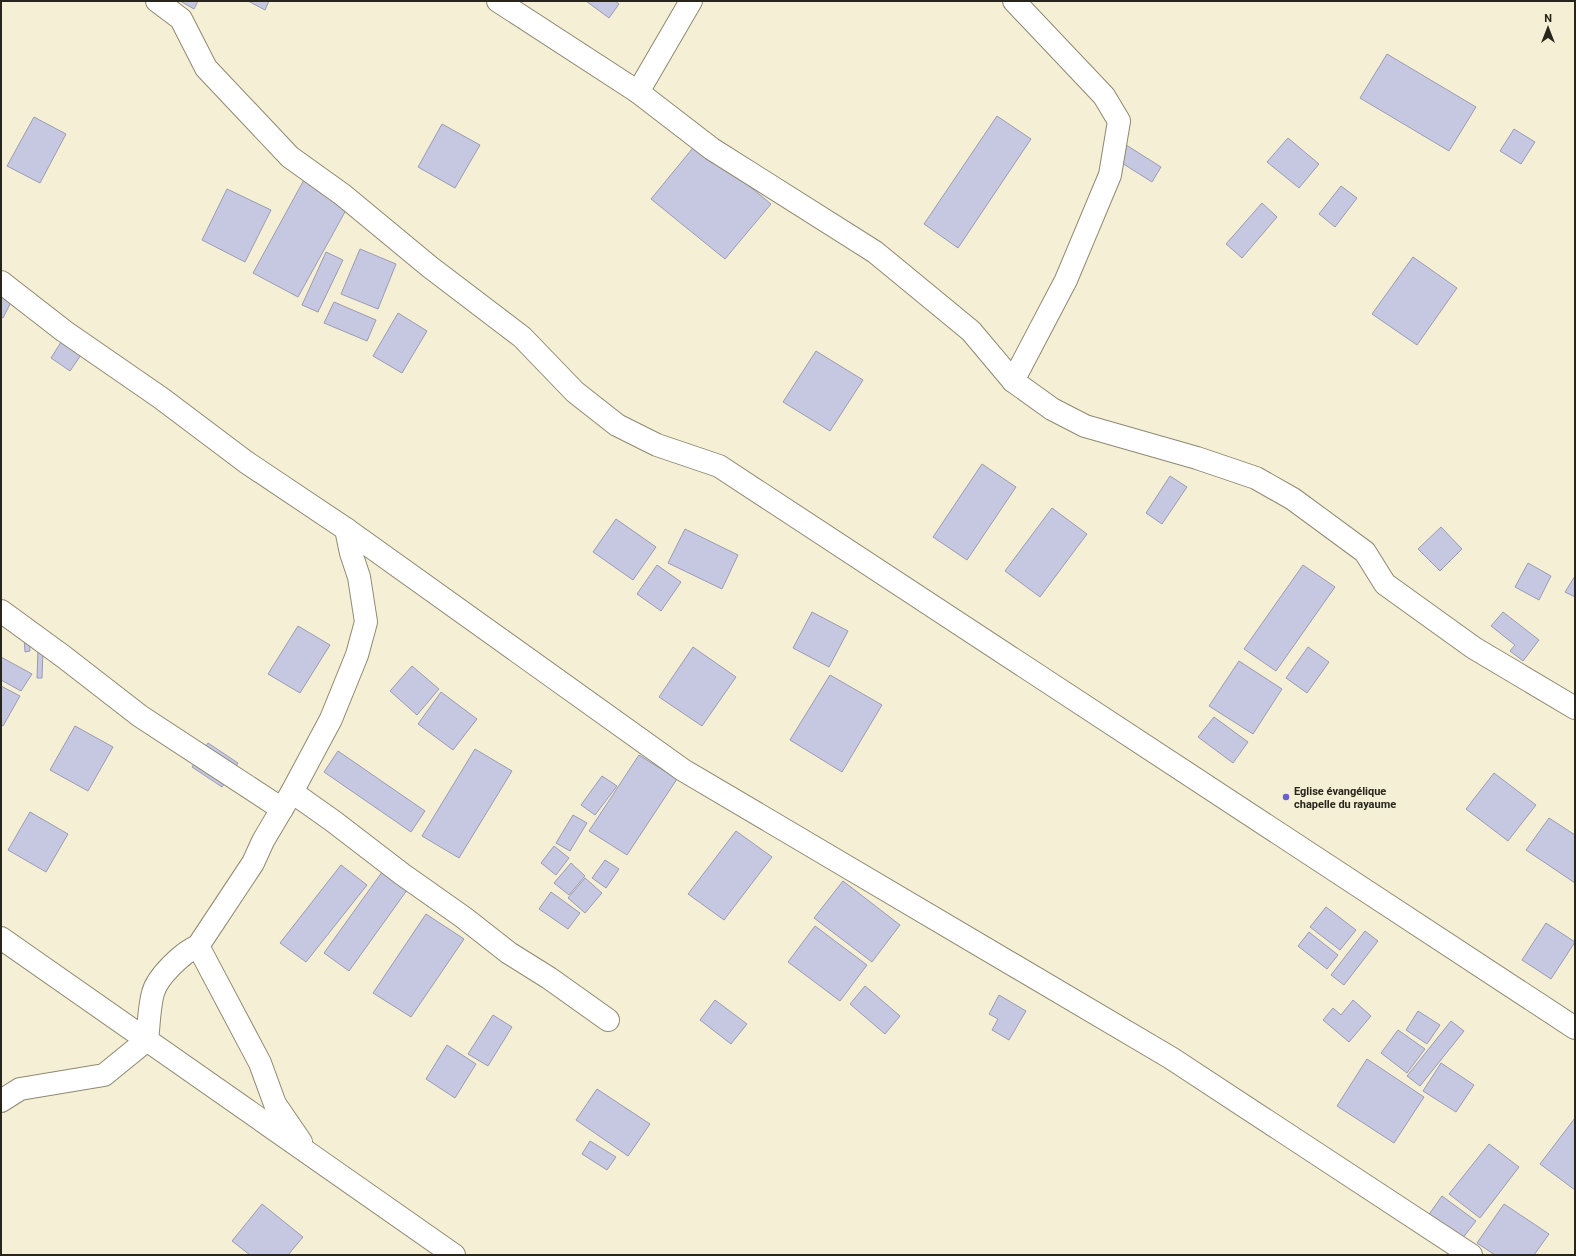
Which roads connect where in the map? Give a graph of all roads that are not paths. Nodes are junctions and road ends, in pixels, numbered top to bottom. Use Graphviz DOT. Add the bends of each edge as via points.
graph roads {
  1 [pos="156,1"];
  2 [pos="498,1"];
  3 [pos="692,1"];
  4 [pos="1014,1"];
  5 [pos="638,92"];
  6 [pos="1,282"];
  7 [pos="1013,381"];
  8 [pos="346,529"];
  9 [pos="1,611"];
  10 [pos="1575,708"];
  11 [pos="287,801"];
  12 [pos="1,938"];
  13 [pos="198,946"];
  14 [pos="608,1020"];
  15 [pos="1575,1028"];
  16 [pos="146,1040"];
  17 [pos="1,1101"];
  18 [pos="307,1152"];
  19 [pos="454,1255"];
  20 [pos="1471,1255"];
  1 -- 15 [label="street" via="181,19 206,68 290,157 343,195 522,338 575,392 616,425 657,445 719,466"];
  2 -- 5 [label="street"];
  3 -- 5 [label="street"];
  4 -- 7 [label="street" via="1104,96 1119,121 1110,175 1066,280"];
  5 -- 7 [label="street" via="712,149 875,252 971,331"];
  6 -- 8 [label="street" via="64,331 161,398 246,462"];
  7 -- 10 [label="street" via="1052,409 1085,426 1256,478 1293,499 1365,552 1385,584 1474,648"];
  8 -- 11 [label="street" via="359,578 366,622 357,655 331,718"];
  8 -- 20 [label="street" via="683,770 1171,1058"];
  9 -- 11 [label="street" via="140,716"];
  11 -- 13 [label="street" via="253,863"];
  11 -- 14 [label="street" via="338,825 463,916 509,953"];
  12 -- 16 [label="street"];
  13 -- 16 [label="street" via="176,961 158,982 153,992"];
  13 -- 18 [label="street" via="260,1063 275,1104"];
  16 -- 17 [label="street" via="104,1075 20,1089"];
  16 -- 18 [label="street"];
  18 -- 19 [label="street"];
}
